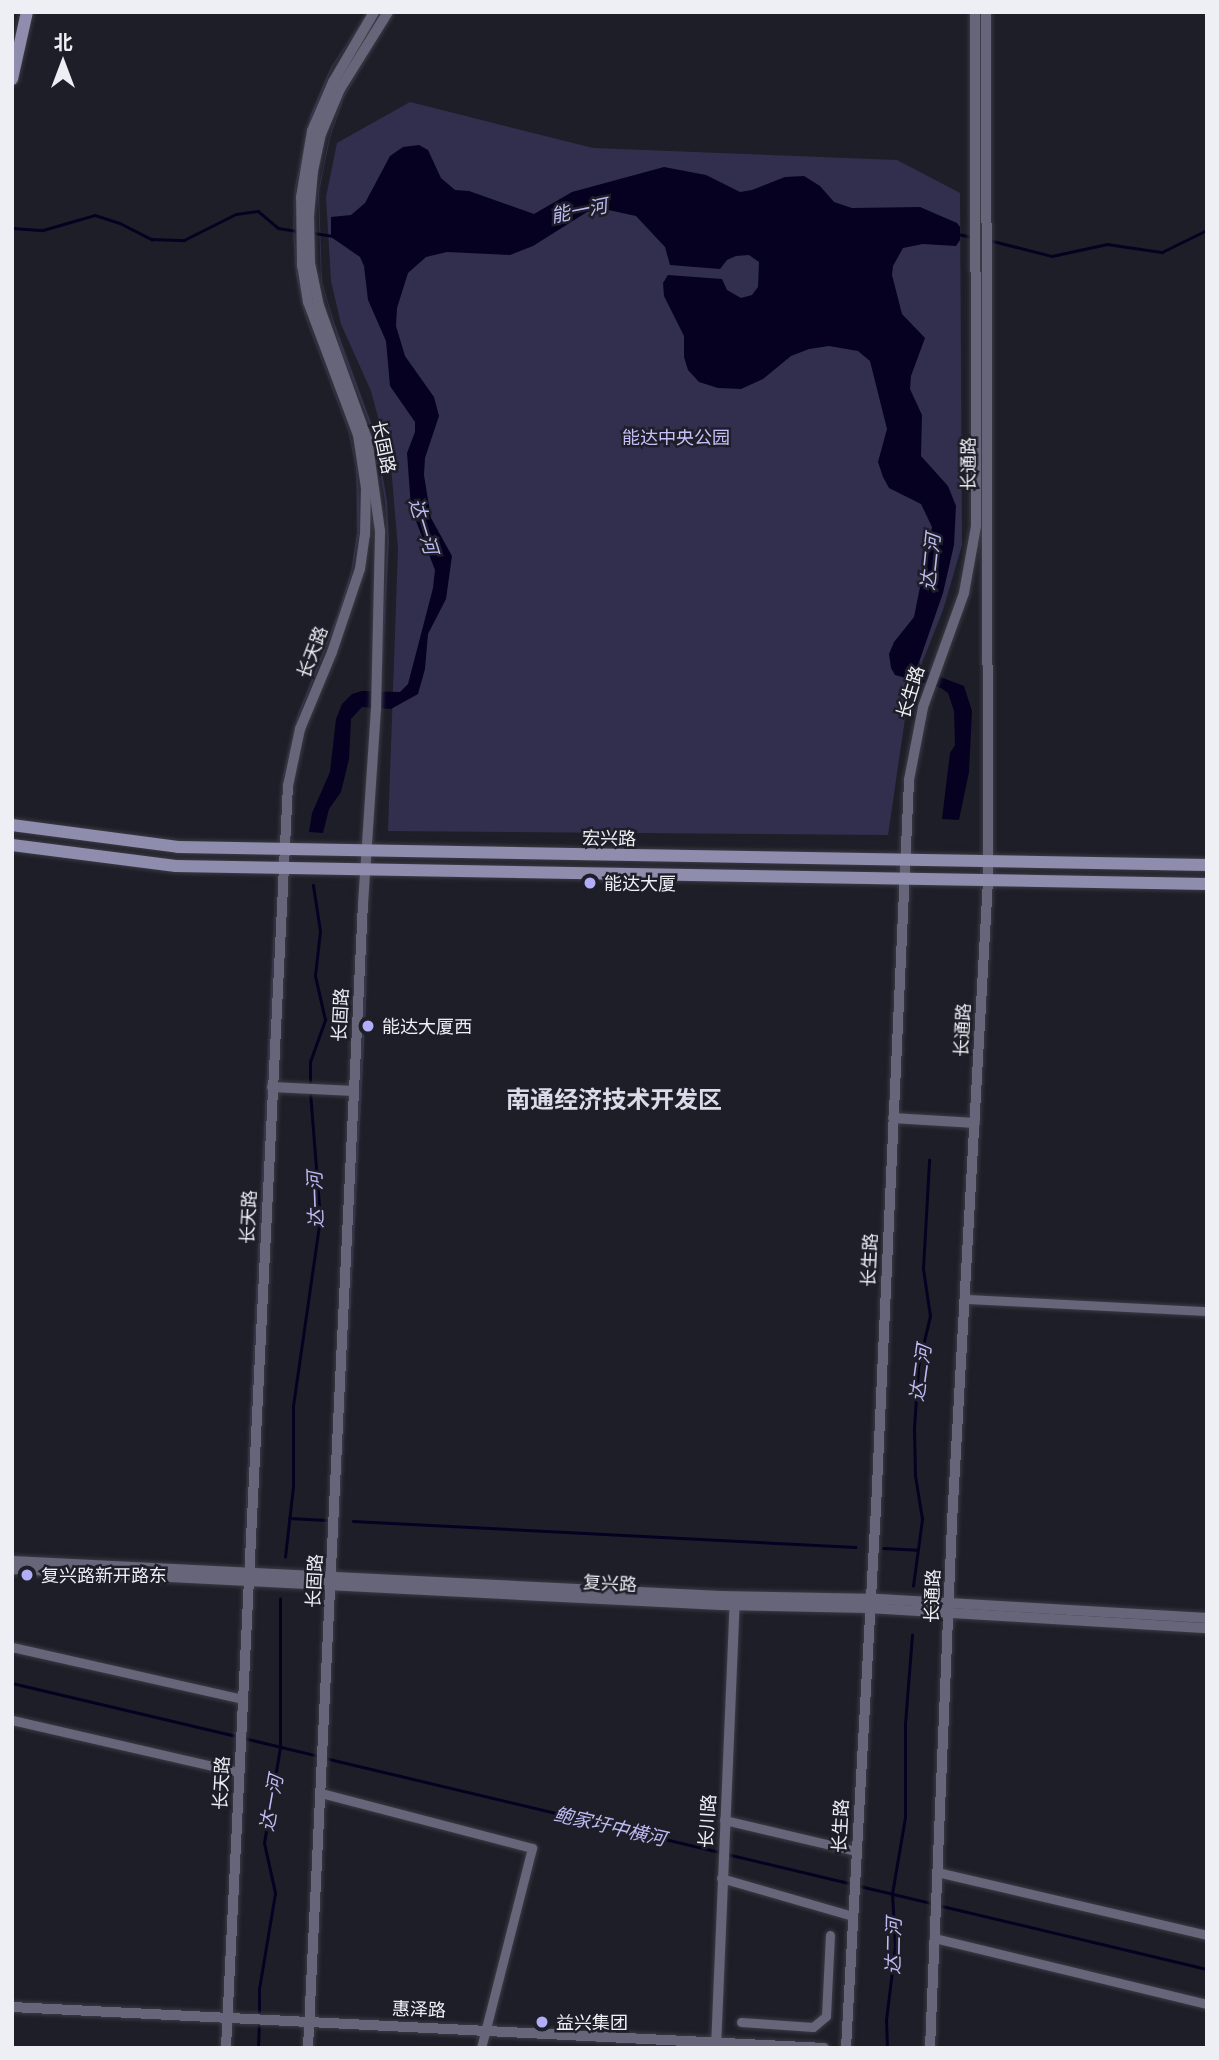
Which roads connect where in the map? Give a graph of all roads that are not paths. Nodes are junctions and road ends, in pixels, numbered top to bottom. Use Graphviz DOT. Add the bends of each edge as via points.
graph roads {
  1 [pos="27,12"];
  2 [pos="374,12"];
  3 [pos="388,12"];
  4 [pos="975,12"];
  5 [pos="986,12"];
  6 [pos="12,79"];
  7 [pos="977,484"];
  8 [pos="12,825"];
  9 [pos="12,845"];
  10 [pos="283,848"];
  11 [pos="368,852"];
  12 [pos="903,861"];
  13 [pos="988,861"];
  14 [pos="1207,865"];
  15 [pos="282,867"];
  16 [pos="367,868"];
  17 [pos="903,878"];
  18 [pos="988,880"];
  19 [pos="1207,884"];
  20 [pos="272,1087"];
  21 [pos="354,1091"];
  22 [pos="893,1118"];
  23 [pos="975,1123"];
  24 [pos="967,1299"];
  25 [pos="1207,1311"];
  26 [pos="12,1561"];
  27 [pos="12,1569"];
  28 [pos="248,1578"];
  29 [pos="332,1582"];
  30 [pos="735,1601"];
  31 [pos="869,1603"];
  32 [pos="949,1608"];
  33 [pos="1207,1618"];
  34 [pos="1207,1628"];
  35 [pos="12,1647"];
  36 [pos="243,1699"];
  37 [pos="12,1720"];
  38 [pos="239,1772"];
  39 [pos="321,1793"];
  40 [pos="724,1820"];
  41 [pos="856,1857"];
  42 [pos="937,1875"];
  43 [pos="721,1878"];
  44 [pos="853,1916"];
  45 [pos="934,1932"];
  46 [pos="1207,1935"];
  47 [pos="830,1936"];
  48 [pos="1207,2004"];
  49 [pos="12,2007"];
  50 [pos="227,2019"];
  51 [pos="741,2022"];
  52 [pos="309,2023"];
  53 [pos="779,2026"];
  54 [pos="485,2031"];
  55 [pos="716,2045"];
  56 [pos="779,2046"];
  57 [pos="226,2048"];
  58 [pos="308,2048"];
  59 [pos="481,2048"];
  60 [pos="824,2048"];
  61 [pos="846,2048"];
  62 [pos="930,2048"];
  1 -- 6 [label="main road"];
  2 -- 10 [label="street, 长天路" via="333,82 312,131 301,197 302,266 308,302 358,435 366,488 365,535 345,616 300,729 288,786"];
  3 -- 11 [label="street, 长固路" via="340,89 321,134 309,216 310,263 319,306 372,458 380,531"];
  4 -- 7 [label="street, 长通路"];
  5 -- 13 [label="street, 长通路"];
  7 -- 12 [label="street, 长生路" via="973,554 964,593 914,741"];
  8 -- 10 [label="main road, 宏兴路" via="178,847"];
  9 -- 15 [label="main road, 宏兴路" via="176,866"];
  10 -- 11 [label="main road, 宏兴路"];
  10 -- 15 [label="street, 长天路"];
  11 -- 12 [label="main road, 宏兴路"];
  11 -- 16 [label="street, 长固路"];
  12 -- 13 [label="main road, 宏兴路"];
  12 -- 17 [label="street, 长生路"];
  13 -- 14 [label="main road, 宏兴路"];
  13 -- 18 [label="street, 长通路"];
  15 -- 16 [label="main road, 宏兴路"];
  15 -- 20 [label="street, 长天路"];
  16 -- 17 [label="main road, 宏兴路"];
  16 -- 21 [label="street, 长固路"];
  17 -- 18 [label="main road, 宏兴路"];
  17 -- 22 [label="street, 长生路"];
  18 -- 19 [label="main road, 宏兴路"];
  18 -- 23 [label="street, 长通路"];
  20 -- 21 [label="street"];
  20 -- 28 [label="street, 长天路"];
  21 -- 29 [label="street, 长固路"];
  22 -- 23 [label="street"];
  22 -- 31 [label="street, 长生路"];
  23 -- 24 [label="street, 长通路"];
  24 -- 25 [label="street"];
  24 -- 32 [label="street, 长通路"];
  26 -- 28 [label="street, 复兴路"];
  27 -- 28 [label="street, 复兴路"];
  28 -- 29 [label="street, 复兴路"];
  28 -- 36 [label="street, 长天路"];
  29 -- 30 [label="street, 复兴路"];
  29 -- 39 [label="street, 长固路"];
  30 -- 31 [label="street, 复兴路"];
  30 -- 40 [label="street, 长川路"];
  31 -- 32 [label="street, 复兴路"];
  31 -- 41 [label="street, 长生路"];
  32 -- 33 [label="street, 复兴路"];
  32 -- 34 [label="street, 复兴路"];
  32 -- 42 [label="street, 长通路"];
  35 -- 36 [label="street"];
  36 -- 38 [label="street, 长天路"];
  37 -- 38 [label="street"];
  38 -- 50 [label="street, 长天路"];
  39 -- 52 [label="street, 长固路"];
  39 -- 54 [label="street" via="533,1848"];
  40 -- 41 [label="street"];
  40 -- 43 [label="street, 长川路"];
  41 -- 44 [label="street, 长生路"];
  42 -- 45 [label="street, 长通路"];
  42 -- 46 [label="street"];
  43 -- 44 [label="street"];
  43 -- 55 [label="street, 长川路"];
  44 -- 61 [label="street, 长生路"];
  45 -- 48 [label="street"];
  45 -- 62 [label="street, 长通路"];
  47 -- 53 [label="street" via="826,2016 813,2027"];
  49 -- 50 [label="street, 惠泽路"];
  50 -- 52 [label="street, 惠泽路"];
  50 -- 57 [label="street, 长天路"];
  51 -- 53 [label="street"];
  52 -- 54 [label="street, 惠泽路"];
  52 -- 58 [label="street, 长固路"];
  53 -- 56 [label="street"];
  54 -- 55 [label="street, 惠泽路"];
  54 -- 59 [label="street"];
  55 -- 56 [label="street, 惠泽路"];
  56 -- 60 [label="street, 惠泽路"];
}
